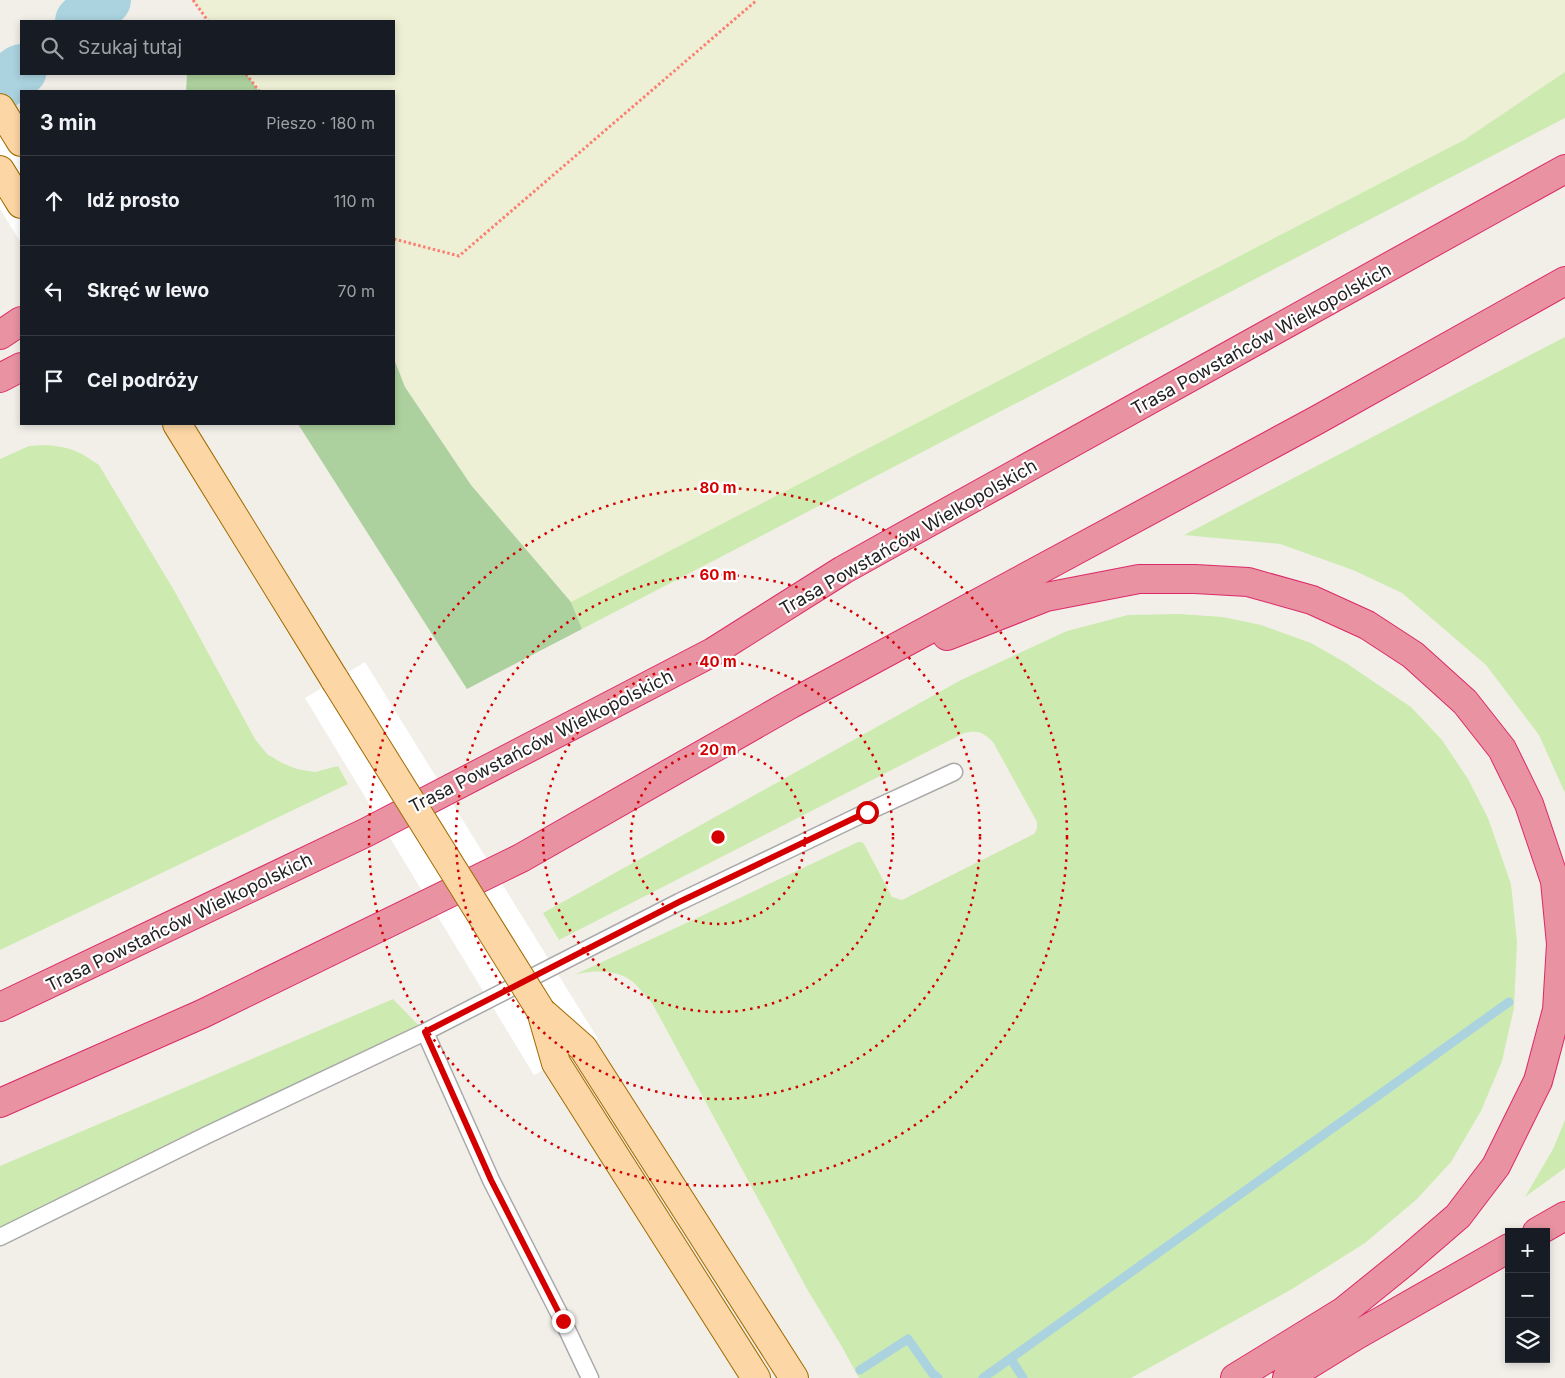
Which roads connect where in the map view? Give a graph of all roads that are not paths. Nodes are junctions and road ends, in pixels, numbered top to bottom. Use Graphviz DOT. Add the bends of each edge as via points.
graph roads {
  1 [pos="0,108"];
  2 [pos="20,140"];
  3 [pos="0,170"];
  4 [pos="1565,170"];
  5 [pos="20,202"];
  6 [pos="1565,281"];
  7 [pos="20,322"];
  8 [pos="0,335"];
  9 [pos="20,368"];
  10 [pos="0,378"];
  11 [pos="178,425"];
  12 [pos="791,704"];
  13 [pos="954,772"];
  14 [pos="0,1007"];
  15 [pos="541,1011"];
  16 [pos="425,1032"];
  17 [pos="0,1104"];
  18 [pos="1565,1216"];
  19 [pos="1544,1228"];
  20 [pos="0,1237"];
  21 [pos="1505,1250"];
  22 [pos="590,1378"];
  23 [pos="756,1378"];
  24 [pos="794,1378"];
  25 [pos="1235,1378"];
  26 [pos="1287,1378"];
  1 -- 2 [label="main road"];
  3 -- 5 [label="main road"];
  4 -- 14 [label="highway, Trasa Powstańców Wielkopolskich" via="843,570 713,652 365,833"];
  6 -- 12 [label="highway" via="1317,420"];
  7 -- 8 [label="highway"];
  9 -- 10 [label="highway"];
  11 -- 15 [label="main road, bridge"];
  12 -- 17 [label="highway" via="521,858 202,1014"];
  12 -- 25 [label="highway" via="1046,597 1139,579 1248,582 1312,600 1367,625 1413,655 1464,702 1502,749 1529,804 1555,881 1561,944 1557,1010 1538,1081 1496,1166 1458,1216 1344,1311"];
  13 -- 16 [label="lane" via="679,902"];
  15 -- 23 [label="main road" via="556,1063"];
  15 -- 24 [label="main road" via="583,1048"];
  16 -- 20 [label="lane"];
  16 -- 22 [label="lane" via="491,1180"];
  18 -- 19 [label="highway"];
  21 -- 26 [label="highway"];
}
